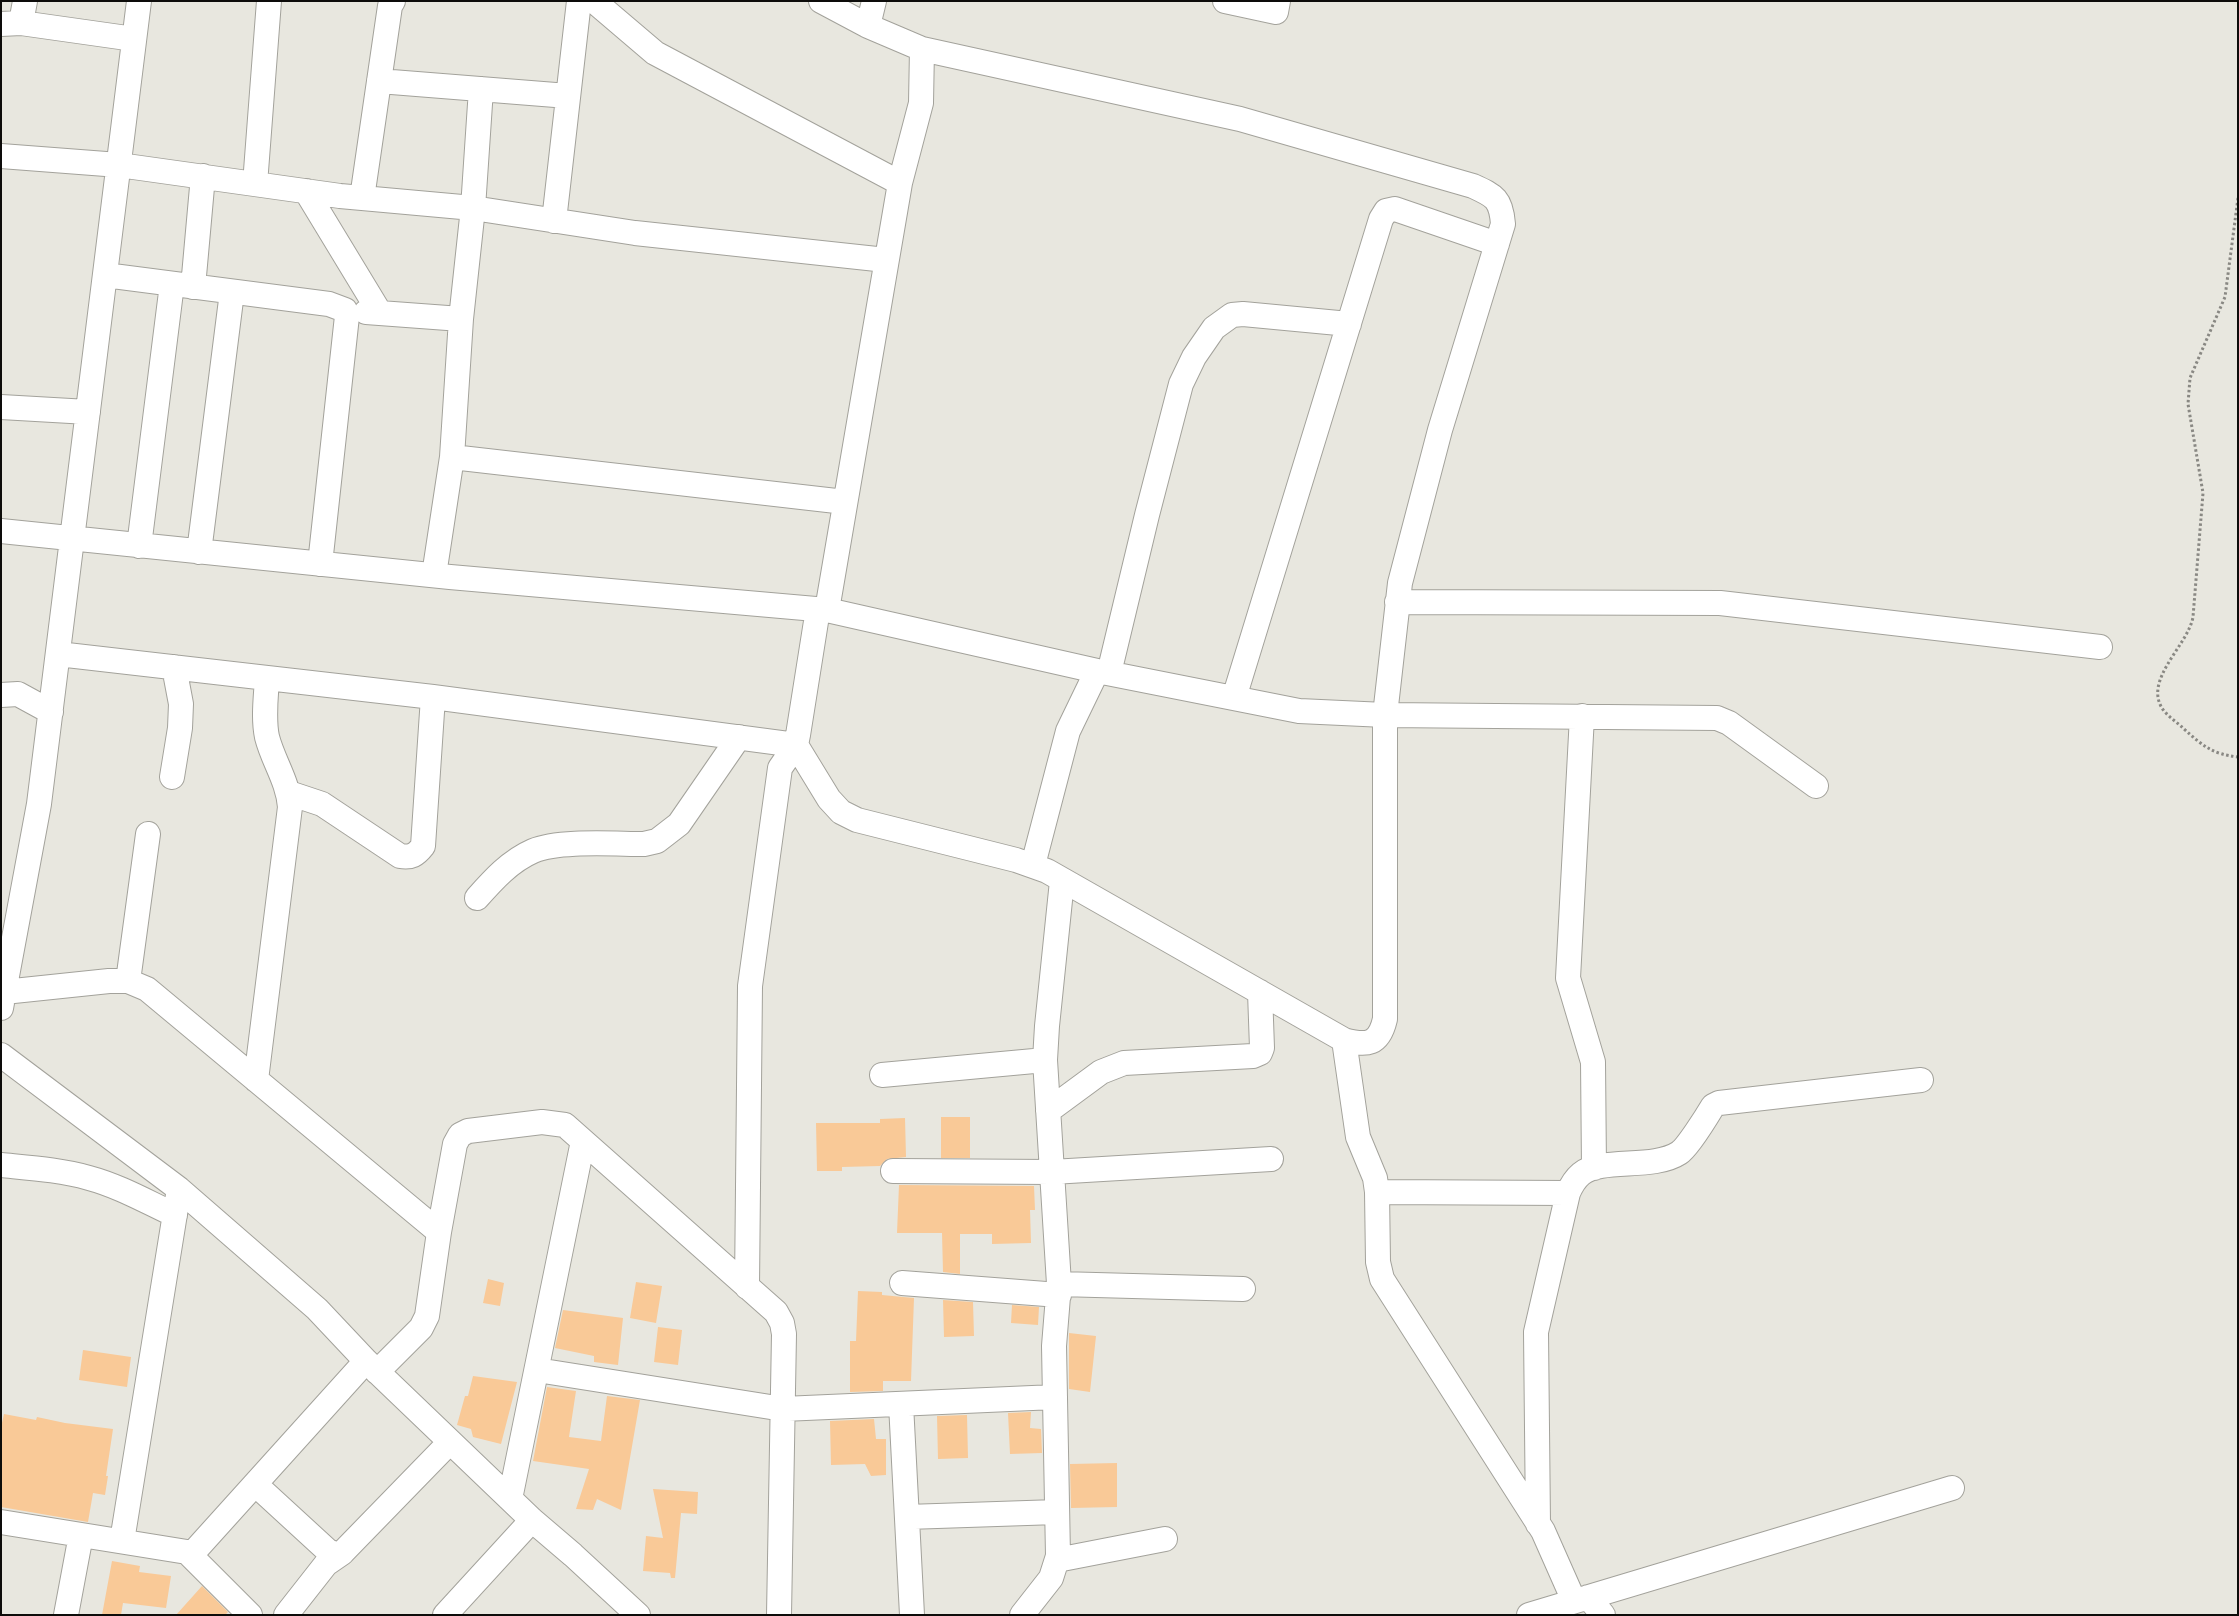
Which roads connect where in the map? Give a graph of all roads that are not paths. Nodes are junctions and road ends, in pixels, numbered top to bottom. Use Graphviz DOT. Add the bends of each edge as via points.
graph roads {
  1 [pos="139,1"];
  2 [pos="269,1"];
  3 [pos="393,1"];
  4 [pos="579,1"];
  5 [pos="594,1"];
  6 [pos="821,1"];
  7 [pos="874,1"];
  8 [pos="1225,1"];
  9 [pos="1278,1"];
  10 [pos="16,16"];
  11 [pos="868,26"];
  12 [pos="134,39"];
  13 [pos="922,49"];
  14 [pos="379,81"];
  15 [pos="481,89"];
  16 [pos="568,96"];
  17 [pos="1,156"];
  18 [pos="119,165"];
  19 [pos="203,176"];
  20 [pos="900,183"];
  21 [pos="255,184"];
  22 [pos="306,191"];
  23 [pos="362,198"];
  24 [pos="473,208"];
  25 [pos="554,220"];
  26 [pos="1497,244"];
  27 [pos="886,260"];
  28 [pos="105,276"];
  29 [pos="182,286"];
  30 [pos="232,292"];
  31 [pos="344,310"];
  32 [pos="380,313"];
  33 [pos="461,319"];
  34 [pos="1348,324"];
  35 [pos="1,408"];
  36 [pos="88,412"];
  37 [pos="452,458"];
  38 [pos="845,502"];
  39 [pos="1,531"];
  40 [pos="72,539"];
  41 [pos="139,546"];
  42 [pos="199,552"];
  43 [pos="320,564"];
  44 [pos="434,575"];
  45 [pos="1398,602"];
  46 [pos="823,609"];
  47 [pos="2100,647"];
  48 [pos="58,654"];
  49 [pos="174,667"];
  50 [pos="1103,672"];
  51 [pos="266,678"];
  52 [pos="1,695"];
  53 [pos="433,697"];
  54 [pos="1234,698"];
  55 [pos="51,712"];
  56 [pos="1385,715"];
  57 [pos="1582,716"];
  58 [pos="739,737"];
  59 [pos="796,744"];
  60 [pos="172,777"];
  61 [pos="1816,786"];
  62 [pos="289,793"];
  63 [pos="148,834"];
  64 [pos="1033,865"];
  65 [pos="1062,880"];
  66 [pos="477,898"];
  67 [pos="128,981"];
  68 [pos="1260,992"];
  69 [pos="3,1000"];
  70 [pos="1344,1040"];
  71 [pos="1045,1060"];
  72 [pos="3,1061"];
  73 [pos="882,1075"];
  74 [pos="256,1080"];
  75 [pos="1921,1080"];
  76 [pos="1048,1111"];
  77 [pos="583,1141"];
  78 [pos="1271,1159"];
  79 [pos="1,1165"];
  80 [pos="1594,1168"];
  81 [pos="893,1171"];
  82 [pos="1052,1172"];
  83 [pos="179,1188"];
  84 [pos="1377,1192"];
  85 [pos="1568,1193"];
  86 [pos="175,1215"];
  87 [pos="439,1232"];
  88 [pos="902,1283"];
  89 [pos="747,1287"];
  90 [pos="1243,1288"];
  91 [pos="1059,1290"];
  92 [pos="371,1367"];
  93 [pos="536,1370"];
  94 [pos="1055,1397"];
  95 [pos="901,1404"];
  96 [pos="783,1409"];
  97 [pos="450,1442"];
  98 [pos="255,1484"];
  99 [pos="1952,1488"];
  100 [pos="510,1499"];
  101 [pos="1057,1512"];
  102 [pos="907,1517"];
  103 [pos="532,1520"];
  104 [pos="1,1522"];
  105 [pos="1538,1524"];
  106 [pos="81,1535"];
  107 [pos="1165,1539"];
  108 [pos="122,1541"];
  109 [pos="342,1553"];
  110 [pos="190,1555"];
  111 [pos="1057,1560"];
  112 [pos="1568,1605"];
  113 [pos="66,1615"];
  114 [pos="250,1615"];
  115 [pos="286,1615"];
  116 [pos="445,1615"];
  117 [pos="638,1615"];
  118 [pos="780,1615"];
  119 [pos="912,1615"];
  120 [pos="1022,1615"];
  121 [pos="1529,1615"];
  122 [pos="1604,1615"];
  1 -- 12 [label="street"];
  2 -- 21 [label="street"];
  3 -- 14 [label="street"];
  4 -- 16 [label="street"];
  5 -- 20 [label="street" via="655,53"];
  6 -- 11 [label="street"];
  7 -- 11 [label="street"];
  8 -- 9 [label="street" via="1276,12"];
  10 -- 12 [label="street"];
  11 -- 13 [label="street"];
  12 -- 18 [label="street"];
  13 -- 20 [label="street" via="921,104"];
  13 -- 26 [label="street" via="1240,119 1473,186 1491,194 1502,207 1503,224"];
  14 -- 15 [label="street"];
  14 -- 23 [label="street"];
  15 -- 16 [label="street"];
  15 -- 24 [label="street"];
  16 -- 25 [label="street"];
  17 -- 18 [label="street"];
  18 -- 19 [label="street"];
  18 -- 28 [label="street"];
  19 -- 21 [label="street"];
  19 -- 29 [label="street"];
  20 -- 27 [label="street"];
  21 -- 22 [label="street"];
  22 -- 23 [label="street"];
  22 -- 32 [label="street"];
  23 -- 24 [label="street"];
  24 -- 25 [label="street"];
  24 -- 33 [label="street"];
  25 -- 27 [label="street" via="635,233"];
  26 -- 34 [label="street" via="1395,209 1386,210"];
  26 -- 45 [label="street" via="1440,430 1404,566"];
  27 -- 38 [label="street"];
  28 -- 29 [label="street"];
  28 -- 36 [label="street"];
  29 -- 30 [label="street"];
  29 -- 41 [label="street"];
  30 -- 31 [label="street" via="329,304"];
  30 -- 42 [label="street"];
  31 -- 32 [label="street"];
  31 -- 43 [label="street" via="347,316"];
  32 -- 33 [label="street"];
  33 -- 37 [label="street"];
  34 -- 50 [label="street" via="1243,314 1222,320 1209,335 1181,384"];
  34 -- 54 [label="street"];
  35 -- 36 [label="street"];
  36 -- 40 [label="street"];
  37 -- 38 [label="street"];
  37 -- 44 [label="street"];
  38 -- 46 [label="street"];
  39 -- 40 [label="street"];
  40 -- 41 [label="street"];
  40 -- 48 [label="street"];
  41 -- 42 [label="street"];
  42 -- 43 [label="street"];
  43 -- 44 [label="street"];
  44 -- 46 [label="street"];
  45 -- 47 [label="street" via="1720,603"];
  45 -- 56 [label="street"];
  46 -- 50 [label="street"];
  46 -- 59 [label="street"];
  48 -- 49 [label="street"];
  48 -- 55 [label="street"];
  49 -- 51 [label="street"];
  49 -- 60 [label="street" via="181,704"];
  50 -- 54 [label="street"];
  50 -- 64 [label="street" via="1068,731"];
  51 -- 53 [label="street"];
  51 -- 62 [label="street" via="265,724"];
  52 -- 55 [label="street" via="18,694"];
  53 -- 58 [label="street"];
  53 -- 62 [label="street" via="423,846 416,855 400,856 322,804"];
  54 -- 56 [label="street" via="1299,711"];
  55 -- 69 [label="street" via="39,804"];
  56 -- 57 [label="street"];
  56 -- 70 [label="street" via="1385,1019 1382,1032 1375,1040 1361,1044"];
  57 -- 61 [label="street" via="1717,718 1729,723"];
  57 -- 80 [label="street" via="1568,978 1592,1062"];
  58 -- 59 [label="street"];
  58 -- 66 [label="street" via="679,824 657,841 550,846 525,856 501,872"];
  59 -- 64 [label="street" via="829,799 841,812 857,820"];
  59 -- 89 [label="street" via="780,768 750,986"];
  62 -- 74 [label="street" via="290,807"];
  63 -- 67 [label="street"];
  64 -- 65 [label="street"];
  65 -- 68 [label="street"];
  65 -- 71 [label="street"];
  67 -- 69 [label="street" via="109,981"];
  67 -- 74 [label="street" via="147,989"];
  68 -- 70 [label="street"];
  68 -- 76 [label="street" via="1262,1048 1253,1056 1111,1066"];
  70 -- 84 [label="street" via="1358,1137"];
  71 -- 73 [label="street"];
  71 -- 76 [label="street"];
  72 -- 83 [label="street"];
  74 -- 87 [label="street"];
  75 -- 80 [label="street" via="1719,1103 1713,1106 1680,1152 1668,1159"];
  76 -- 82 [label="street"];
  77 -- 87 [label="street" via="565,1125 542,1122 468,1131 460,1135 455,1144"];
  77 -- 89 [label="street"];
  77 -- 93 [label="street"];
  78 -- 82 [label="street"];
  79 -- 86 [label="street" via="88,1177"];
  80 -- 85 [label="street" via="1582,1173"];
  81 -- 82 [label="street"];
  82 -- 91 [label="street"];
  83 -- 86 [label="street"];
  83 -- 92 [label="street" via="317,1309"];
  84 -- 85 [label="street"];
  84 -- 105 [label="street" via="1378,1262 1382,1278"];
  85 -- 105 [label="street" via="1536,1332"];
  86 -- 108 [label="street"];
  87 -- 92 [label="street" via="427,1316 421,1328"];
  88 -- 91 [label="street"];
  89 -- 96 [label="street" via="776,1312 782,1323"];
  90 -- 91 [label="street"];
  91 -- 94 [label="street" via="1054,1346"];
  92 -- 97 [label="street"];
  92 -- 98 [label="street"];
  93 -- 96 [label="street"];
  93 -- 100 [label="street"];
  94 -- 95 [label="street"];
  94 -- 101 [label="street"];
  95 -- 96 [label="street"];
  95 -- 102 [label="street"];
  96 -- 118 [label="street"];
  97 -- 100 [label="street"];
  97 -- 109 [label="street"];
  98 -- 109 [label="street" via="328,1551"];
  98 -- 110 [label="street"];
  99 -- 112 [label="street"];
  100 -- 103 [label="street"];
  101 -- 102 [label="street"];
  101 -- 111 [label="street"];
  102 -- 119 [label="street"];
  103 -- 116 [label="street"];
  103 -- 117 [label="street"];
  104 -- 106 [label="street"];
  105 -- 112 [label="street"];
  106 -- 108 [label="street"];
  106 -- 113 [label="street"];
  107 -- 111 [label="street"];
  108 -- 110 [label="street"];
  109 -- 115 [label="street" via="326,1564"];
  110 -- 114 [label="street"];
  111 -- 120 [label="street" via="1051,1578"];
  112 -- 121 [label="street"];
  112 -- 122 [label="street"];
}
